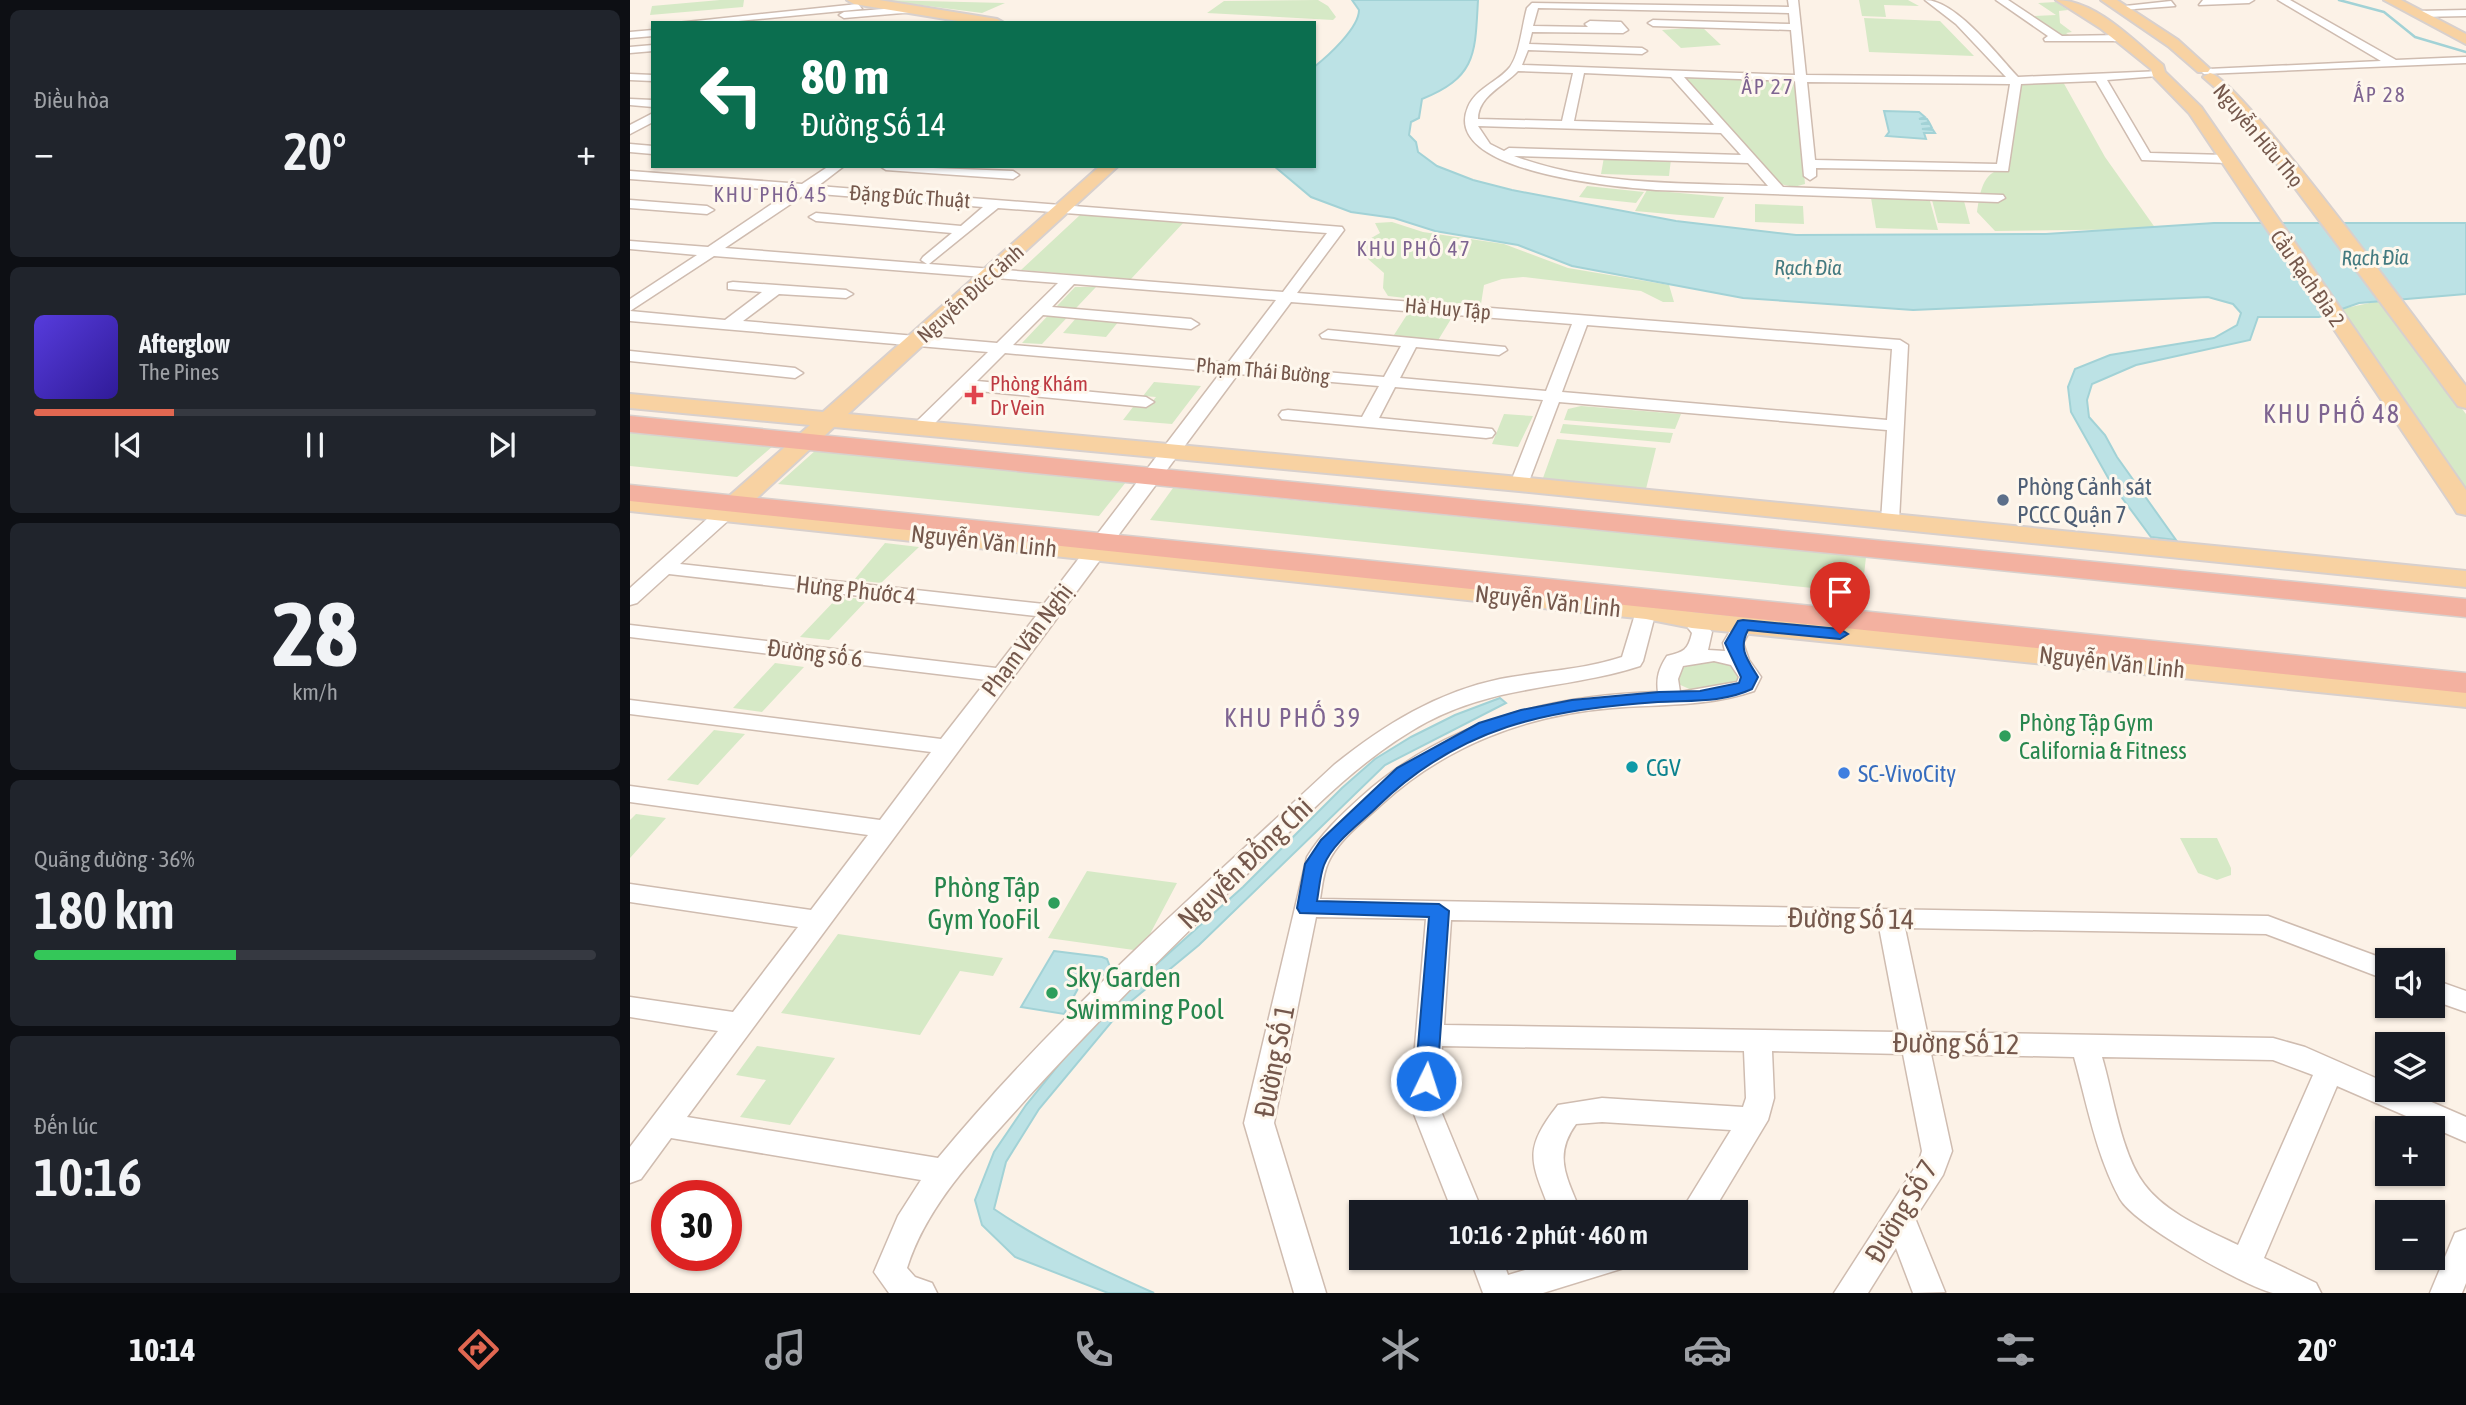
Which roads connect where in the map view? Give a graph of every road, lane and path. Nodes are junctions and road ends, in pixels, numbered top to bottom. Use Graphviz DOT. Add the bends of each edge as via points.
graph roads {
  1 [pos="1930,0"];
  2 [pos="2001,0"];
  3 [pos="2063,0"];
  4 [pos="2163,0"];
  5 [pos="2249,0"];
  6 [pos="2283,0"];
  7 [pos="2391,0"];
  8 [pos="2222,1"];
  9 [pos="860,3"];
  10 [pos="1629,3"];
  11 [pos="2114,3"];
  12 [pos="2203,3"];
  13 [pos="1794,5"];
  14 [pos="911,10"];
  15 [pos="2466,13"];
  16 [pos="2418,14"];
  17 [pos="842,16"];
  18 [pos="700,21"];
  19 [pos="785,21"];
  20 [pos="833,21"];
  21 [pos="989,21"];
  22 [pos="1653,23"];
  23 [pos="1590,24"];
  24 [pos="651,25"];
  25 [pos="630,27"];
  26 [pos="1797,27"];
  27 [pos="1526,29"];
  28 [pos="651,33"];
  29 [pos="630,35"];
  30 [pos="2121,38"];
  31 [pos="2466,40"];
  32 [pos="1521,47"];
  33 [pos="651,48"];
  34 [pos="630,50"];
  35 [pos="1642,51"];
  36 [pos="630,57"];
  37 [pos="651,58"];
  38 [pos="2462,59"];
  39 [pos="2393,63"];
  40 [pos="1515,68"];
  41 [pos="1579,69"];
  42 [pos="1673,72"];
  43 [pos="2160,72"];
  44 [pos="1802,76"];
  45 [pos="2200,76"];
  46 [pos="630,77"];
  47 [pos="651,78"];
  48 [pos="2099,78"];
  49 [pos="2016,81"];
  50 [pos="630,102"];
  51 [pos="651,104"];
  52 [pos="1469,122"];
  53 [pos="1566,124"];
  54 [pos="1721,129"];
  55 [pos="630,148"];
  56 [pos="651,150"];
  57 [pos="1493,151"];
  58 [pos="1749,159"];
  59 [pos="2226,159"];
  60 [pos="1809,164"];
  61 [pos="835,168"];
  62 [pos="914,168"];
  63 [pos="1108,168"];
  64 [pos="630,175"];
  65 [pos="1013,175"];
  66 [pos="805,188"];
  67 [pos="1780,191"];
  68 [pos="1811,192"];
  69 [pos="2249,192"];
  70 [pos="2308,194"];
  71 [pos="1998,198"];
  72 [pos="997,202"];
  73 [pos="632,206"];
  74 [pos="1064,207"];
  75 [pos="707,210"];
  76 [pos="816,217"];
  77 [pos="964,230"];
  78 [pos="630,236"];
  79 [pos="630,245"];
  80 [pos="717,247"];
  81 [pos="928,260"];
  82 [pos="996,271"];
  83 [pos="1072,278"];
  84 [pos="733,286"];
  85 [pos="776,289"];
  86 [pos="845,294"];
  87 [pos="1288,296"];
  88 [pos="630,306"];
  89 [pos="1038,310"];
  90 [pos="630,316"];
  91 [pos="1582,319"];
  92 [pos="1191,324"];
  93 [pos="728,325"];
  94 [pos="1328,335"];
  95 [pos="918,340"];
  96 [pos="1411,342"];
  97 [pos="1003,347"];
  98 [pos="1499,350"];
  99 [pos="630,356"];
  100 [pos="1232,367"];
  101 [pos="795,373"];
  102 [pos="1391,381"];
  103 [pos="964,385"];
  104 [pos="1553,395"];
  105 [pos="630,401"];
  106 [pos="2466,401"];
  107 [pos="1146,402"];
  108 [pos="630,412"];
  109 [pos="1288,415"];
  110 [pos="1368,422"];
  111 [pos="630,425"];
  112 [pos="1895,426"];
  113 [pos="921,427"];
  114 [pos="817,430"];
  115 [pos="1486,433"];
  116 [pos="1160,463"];
  117 [pos="630,477"];
  118 [pos="1516,490"];
  119 [pos="630,493"];
  120 [pos="736,503"];
  121 [pos="630,504"];
  122 [pos="2466,508"];
  123 [pos="1889,535"];
  124 [pos="1102,541"];
  125 [pos="664,569"];
  126 [pos="2461,579"];
  127 [pos="630,599"];
  128 [pos="1646,605"];
  129 [pos="2466,608"];
  130 [pos="1048,611"];
  131 [pos="1692,620"];
  132 [pos="1884,623"];
  133 [pos="1743,625"];
  134 [pos="630,631"];
  135 [pos="1690,657"];
  136 [pos="1738,660"];
  137 [pos="2466,664"];
  138 [pos="1000,675"];
  139 [pos="2466,684"];
  140 [pos="1670,696"];
  141 [pos="2466,698"];
  142 [pos="630,707"];
  143 [pos="946,747"];
  144 [pos="630,794"];
  145 [pos="885,829"];
  146 [pos="630,893"];
  147 [pos="1307,908"];
  148 [pos="1439,911"];
  149 [pos="1891,919"];
  150 [pos="817,920"];
  151 [pos="2375,965"];
  152 [pos="2445,994"];
  153 [pos="2466,1002"];
  154 [pos="630,1007"];
  155 [pos="739,1024"];
  156 [pos="1429,1035"];
  157 [pos="1757,1041"];
  158 [pos="1916,1042"];
  159 [pos="2085,1045"];
  160 [pos="2329,1070"];
  161 [pos="1753,1120"];
  162 [pos="2466,1130"];
  163 [pos="648,1136"];
  164 [pos="630,1170"];
  165 [pos="943,1171"];
  166 [pos="1463,1200"];
  167 [pos="1561,1200"];
  168 [pos="1703,1200"];
  169 [pos="1899,1216"];
  170 [pos="2466,1243"];
  171 [pos="2245,1262"];
  172 [pos="1490,1270"];
  173 [pos="1568,1270"];
  174 [pos="921,1293"];
  175 [pos="1310,1293"];
  176 [pos="1499,1293"];
  177 [pos="1850,1293"];
  178 [pos="1921,1293"];
  179 [pos="1929,1293"];
  180 [pos="2305,1293"];
  181 [pos="2446,1293"];
  1 -- 49 [label="street" via="1960,22"];
  2 -- 30 [label="street" via="2054,39"];
  3 -- 30 [label="main road, Nguyễn Hữu Thọ"];
  4 -- 11 [label="street" via="2171,4"];
  5 -- 8 [label="street"];
  6 -- 39 [label="street"];
  7 -- 16 [label="main road"];
  8 -- 12 [label="street"];
  9 -- 14 [label="main road"];
  9 -- 17 [label="street"];
  9 -- 18 [label="street"];
  10 -- 13 [label="street"];
  10 -- 27 [label="street" via="1536,5"];
  11 -- 45 [label="main road, Nguyễn Hữu Thọ" via="2173,43"];
  13 -- 26 [label="street"];
  14 -- 17 [label="street"];
  14 -- 21 [label="main road"];
  15 -- 16 [label="street"];
  16 -- 31 [label="main road"];
  17 -- 19 [label="street"];
  17 -- 20 [label="street"];
  22 -- 26 [label="street"];
  23 -- 27 [label="street"];
  24 -- 25 [label="street"];
  26 -- 44 [label="street"];
  27 -- 32 [label="street"];
  28 -- 29 [label="street"];
  30 -- 43 [label="main road, Nguyễn Hữu Thọ"];
  32 -- 35 [label="street"];
  32 -- 40 [label="street"];
  33 -- 34 [label="street"];
  36 -- 37 [label="street"];
  38 -- 39 [label="street"];
  39 -- 45 [label="street"];
  40 -- 41 [label="street"];
  40 -- 52 [label="street" via="1477,102"];
  41 -- 42 [label="street"];
  41 -- 53 [label="street"];
  42 -- 44 [label="street"];
  42 -- 54 [label="street"];
  43 -- 45 [label="main road"];
  43 -- 48 [label="street"];
  43 -- 59 [label="main road, Nguyễn Hữu Thọ" via="2194,110"];
  44 -- 49 [label="street"];
  44 -- 60 [label="street"];
  45 -- 70 [label="main road, Nguyễn Hữu Thọ" via="2245,112"];
  46 -- 47 [label="street"];
  48 -- 49 [label="street"];
  48 -- 59 [label="street" via="2146,157"];
  49 -- 60 [label="street" via="2003,168"];
  50 -- 51 [label="street"];
  52 -- 53 [label="street"];
  52 -- 57 [label="street" via="1476,137"];
  53 -- 54 [label="street"];
  54 -- 58 [label="street"];
  55 -- 56 [label="street"];
  57 -- 58 [label="street"];
  57 -- 67 [label="street" via="1532,167 1604,181"];
  58 -- 67 [label="street"];
  59 -- 69 [label="main road, Nguyễn Hữu Thọ"];
  60 -- 68 [label="street"];
  61 -- 66 [label="street"];
  62 -- 65 [label="street"];
  63 -- 74 [label="main road, Nguyễn Đức Cảnh"];
  64 -- 66 [label="street, Đặng Đức Thuật"];
  66 -- 72 [label="street, Đặng Đức Thuật"];
  66 -- 80 [label="street"];
  67 -- 68 [label="street"];
  68 -- 71 [label="street"];
  69 -- 122 [label="main road, Cầu Rạch Đỉa 2"];
  70 -- 106 [label="main road, Cầu Rạch Đỉa 2"];
  72 -- 74 [label="street, Đặng Đức Thuật"];
  72 -- 77 [label="street"];
  73 -- 75 [label="street"];
  74 -- 82 [label="main road, Nguyễn Đức Cảnh"];
  74 -- 87 [label="street, Phạm Văn Nghị" via="1337,230"];
  76 -- 77 [label="street"];
  77 -- 81 [label="street"];
  78 -- 80 [label="street, Hà Huy Tập"];
  79 -- 80 [label="street, Hà Huy Tập"];
  80 -- 81 [label="street, Hà Huy Tập"];
  80 -- 82 [label="street, Hà Huy Tập"];
  80 -- 88 [label="street"];
  81 -- 82 [label="street, Hà Huy Tập" via="981,265"];
  82 -- 83 [label="street, Hà Huy Tập"];
  82 -- 95 [label="main road, Nguyễn Đức Cảnh"];
  83 -- 87 [label="street, Hà Huy Tập"];
  83 -- 89 [label="street"];
  84 -- 85 [label="street"];
  85 -- 86 [label="street"];
  85 -- 93 [label="street"];
  87 -- 91 [label="street, Hà Huy Tập"];
  87 -- 100 [label="street, Phạm Văn Nghị"];
  89 -- 92 [label="street"];
  89 -- 97 [label="street"];
  90 -- 93 [label="street, Phạm Thái Bường"];
  91 -- 104 [label="street"];
  91 -- 112 [label="street, Hà Huy Tập" via="1900,345"];
  93 -- 95 [label="street, Phạm Thái Bường"];
  94 -- 96 [label="street"];
  95 -- 97 [label="street, Phạm Thái Bường"];
  95 -- 114 [label="main road, Nguyễn Đức Cảnh"];
  96 -- 98 [label="street"];
  96 -- 102 [label="street"];
  97 -- 100 [label="street, Phạm Thái Bường"];
  97 -- 103 [label="street"];
  99 -- 101 [label="street"];
  100 -- 102 [label="street, Phạm Thái Bường"];
  100 -- 116 [label="street, Phạm Văn Nghị"];
  102 -- 104 [label="street, Phạm Thái Bường"];
  102 -- 110 [label="street"];
  103 -- 107 [label="street"];
  103 -- 113 [label="street"];
  104 -- 112 [label="street, Phạm Thái Bường"];
  104 -- 118 [label="street"];
  105 -- 114 [label="main road"];
  108 -- 114 [label="highway"];
  109 -- 110 [label="street"];
  110 -- 115 [label="street"];
  111 -- 114 [label="highway"];
  112 -- 123 [label="street"];
  113 -- 114 [label="main road"];
  113 -- 116 [label="main road"];
  114 -- 116 [label="highway"];
  114 -- 120 [label="main road, Nguyễn Đức Cảnh"];
  116 -- 118 [label="highway"];
  116 -- 123 [label="highway"];
  116 -- 124 [label="street, Phạm Văn Nghị"];
  117 -- 120 [label="highway, Nguyễn Văn Linh"];
  118 -- 123 [label="main road"];
  118 -- 126 [label="highway"];
  119 -- 120 [label="highway, Nguyễn Văn Linh"];
  120 -- 121 [label="main road, Nguyễn Văn Linh"];
  120 -- 124 [label="highway, Nguyễn Văn Linh"];
  120 -- 125 [label="street"];
  123 -- 126 [label="main road"];
  123 -- 129 [label="highway"];
  124 -- 128 [label="highway, Nguyễn Văn Linh"];
  124 -- 130 [label="street, Phạm Văn Nghị"];
  124 -- 132 [label="highway, Nguyễn Văn Linh"];
  125 -- 127 [label="street"];
  125 -- 130 [label="street, Hưng Phước 4"];
  128 -- 131 [label="main road, Nguyễn Văn Linh"];
  128 -- 132 [label="highway, Nguyễn Văn Linh"];
  128 -- 165 [label="street, Nguyễn Đổng Chi" via="1632,661 1497,687 1450,703 1381,738 1112,991"];
  130 -- 138 [label="street, Phạm Văn Nghị"];
  131 -- 133 [label="main road, Nguyễn Văn Linh"];
  131 -- 135 [label="street" via="1702,632 1699,648"];
  132 -- 133 [label="main road, Nguyễn Văn Linh"];
  132 -- 137 [label="highway"];
  132 -- 139 [label="highway, Nguyễn Văn Linh"];
  132 -- 141 [label="main road, Nguyễn Văn Linh"];
  133 -- 136 [label="street" via="1733,643"];
  134 -- 138 [label="street, Đường số 6"];
  135 -- 136 [label="street"];
  135 -- 140 [label="street" via="1675,661 1668,672"];
  136 -- 140 [label="street, Đường Số 1" via="1750,677 1746,685 1722,694"];
  138 -- 143 [label="street, Phạm Văn Nghị"];
  140 -- 147 [label="street, Đường Số 1" via="1521,715 1485,727 1422,760 1381,791 1328,844 1315,864"];
  142 -- 143 [label="street"];
  143 -- 145 [label="street, Phạm Văn Nghị"];
  144 -- 145 [label="street"];
  145 -- 150 [label="street, Phạm Văn Nghị"];
  146 -- 150 [label="street"];
  147 -- 148 [label="street, Đường Số 14"];
  147 -- 175 [label="street, Đường Số 1" via="1259,1123"];
  148 -- 149 [label="street, Đường Số 14"];
  148 -- 156 [label="street"];
  149 -- 151 [label="street, Đường Số 14" via="2268,925"];
  149 -- 158 [label="street, Đường Số 7"];
  150 -- 155 [label="street, Phạm Văn Nghị"];
  152 -- 153 [label="street"];
  154 -- 155 [label="street"];
  155 -- 163 [label="street, Phạm Văn Nghị"];
  156 -- 157 [label="street, Đường Số 12"];
  156 -- 166 [label="street" via="1424,1104"];
  157 -- 158 [label="street, Đường Số 12"];
  157 -- 161 [label="street" via="1760,1098"];
  158 -- 159 [label="street, Đường Số 12"];
  158 -- 169 [label="street, Đường Số 7" via="1937,1151"];
  159 -- 160 [label="street, Đường Số 12" via="2273,1048"];
  159 -- 171 [label="street" via="2133,1195 2160,1220"];
  160 -- 162 [label="street, Đường Số 12"];
  160 -- 171 [label="street"];
  161 -- 167 [label="street" via="1602,1110 1568,1113 1549,1138 1549,1169"];
  161 -- 168 [label="street"];
  163 -- 164 [label="street, Phạm Văn Nghị"];
  163 -- 165 [label="street"];
  165 -- 174 [label="street, Nguyễn Đổng Chi" via="894,1253 890,1272 905,1288"];
  169 -- 177 [label="street, Đường Số 7"];
  169 -- 179 [label="street"];
  170 -- 181 [label="street"];
  171 -- 180 [label="street"];
  172 -- 176 [label="street"];
  173 -- 176 [label="street"];
  178 -- 179 [label="street"];
}
